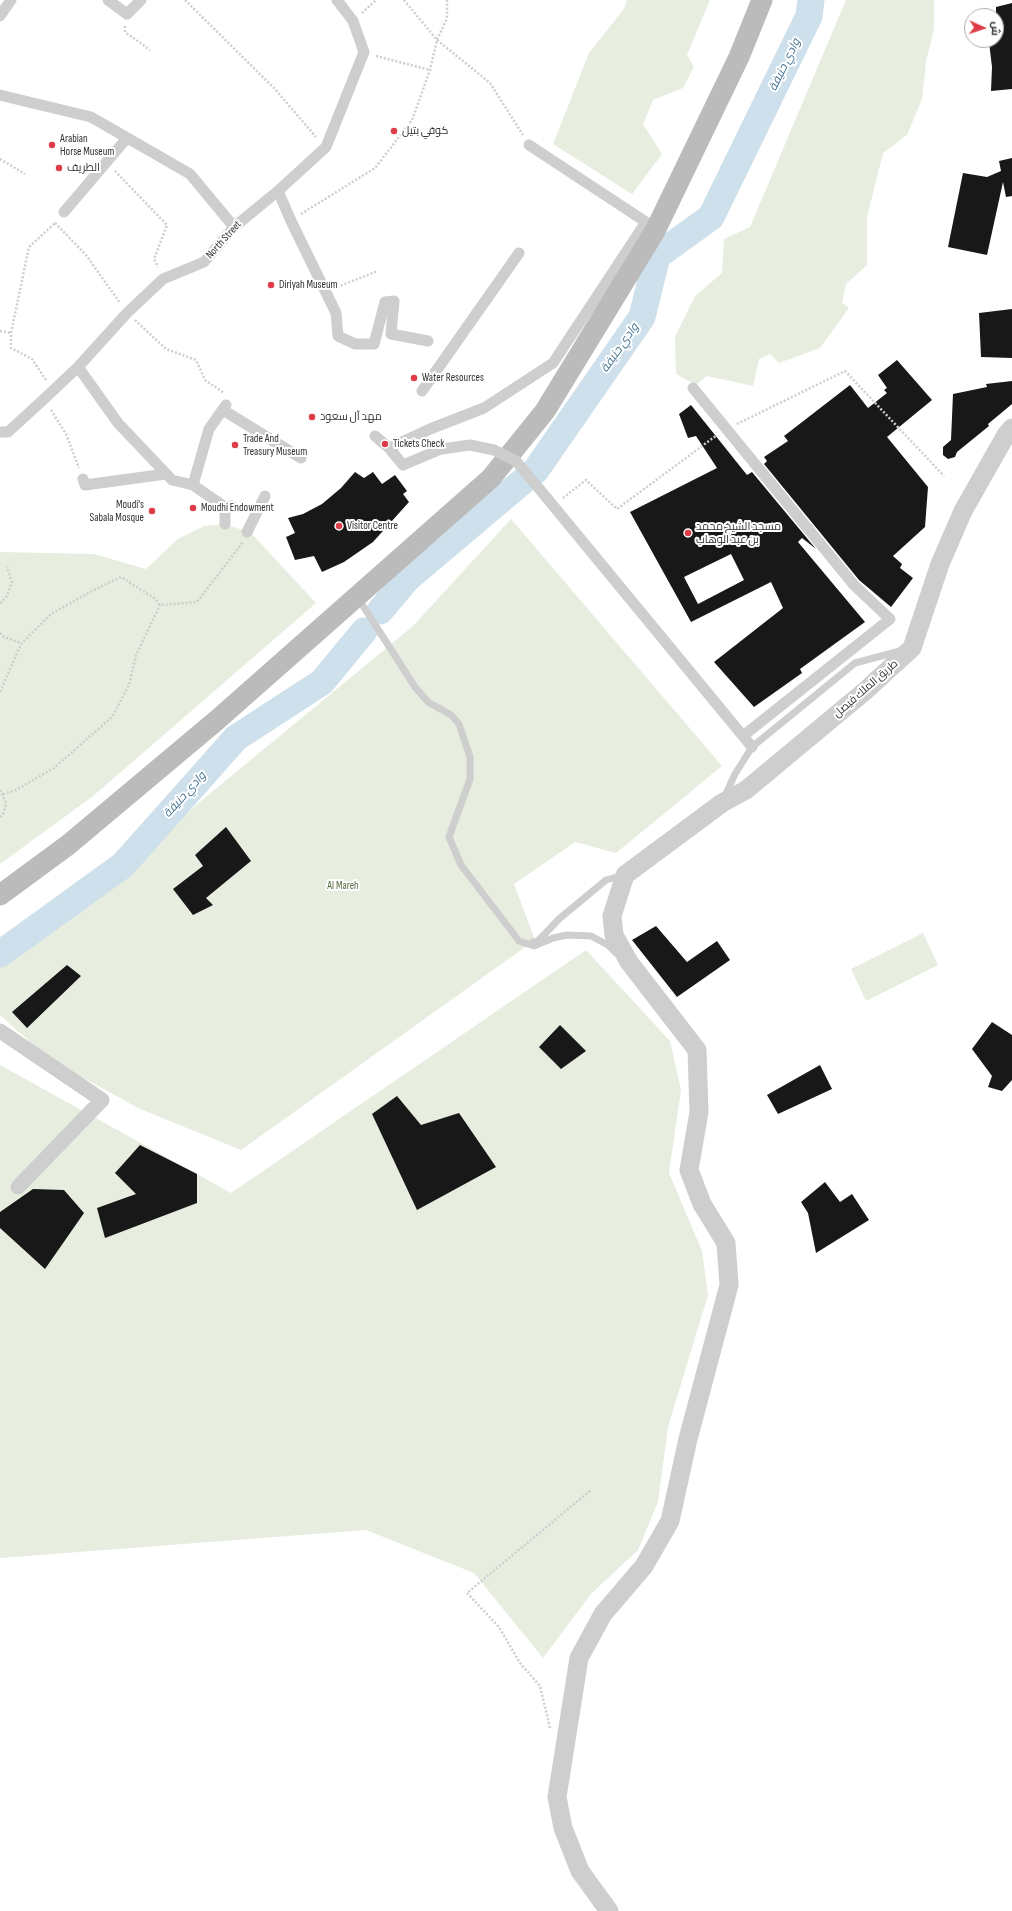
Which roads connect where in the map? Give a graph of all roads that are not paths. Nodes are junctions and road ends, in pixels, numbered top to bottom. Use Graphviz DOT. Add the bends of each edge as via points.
graph roads {
  1 [pos="11,0"];
  2 [pos="108,0"];
  3 [pos="141,0"];
  4 [pos="337,0"];
  5 [pos="762,0"];
  6 [pos="0,16"];
  7 [pos="0,95"];
  8 [pos="127,138"];
  9 [pos="529,145"];
  10 [pos="278,191"];
  11 [pos="64,212"];
  12 [pos="234,226"];
  13 [pos="519,253"];
  14 [pos="428,341"];
  15 [pos="78,367"];
  16 [pos="693,388"];
  17 [pos="422,391"];
  18 [pos="1012,428"];
  19 [pos="0,432"];
  20 [pos="375,436"];
  21 [pos="389,448"];
  22 [pos="301,458"];
  23 [pos="166,474"];
  24 [pos="83,479"];
  25 [pos="193,485"];
  26 [pos="265,496"];
  27 [pos="224,524"];
  28 [pos="247,532"];
  29 [pos="357,598"];
  30 [pos="912,648"];
  31 [pos="743,736"];
  32 [pos="752,747"];
  33 [pos="722,803"];
  34 [pos="625,875"];
  35 [pos="0,894"];
  36 [pos="519,941"];
  37 [pos="630,962"];
  38 [pos="0,1031"];
  39 [pos="18,1187"];
  40 [pos="609,1911"];
  1 -- 6 [label="street"];
  2 -- 3 [label="street" via="127,14"];
  4 -- 10 [label="street, North Street" via="353,22 364,52 326,148"];
  5 -- 29 [label="main road" via="739,57 655,231 545,411 491,478"];
  7 -- 8 [label="street" via="91,117"];
  8 -- 11 [label="street"];
  8 -- 12 [label="street" via="190,174"];
  9 -- 21 [label="street" via="646,222 553,363 484,408"];
  10 -- 12 [label="street, North Street"];
  10 -- 14 [label="street" via="336,313 338,336 355,344 374,344 385,302 394,301 391,334"];
  12 -- 15 [label="street, North Street" via="204,262 163,278"];
  13 -- 17 [label="street"];
  15 -- 19 [label="street, North Street" via="8,432"];
  15 -- 23 [label="street" via="118,423"];
  16 -- 31 [label="street" via="854,585 890,619"];
  18 -- 30 [label="street, طريق الملك فيصل" via="963,511 940,564"];
  20 -- 21 [label="street"];
  21 -- 31 [label="street, bridge" via="403,465 441,449 470,445 494,450 516,461"];
  22 -- 25 [label="street" via="224,407 209,429"];
  23 -- 24 [label="street" via="85,485"];
  23 -- 25 [label="street" via="172,480"];
  25 -- 27 [label="street" via="229,506"];
  26 -- 28 [label="street"];
  29 -- 35 [label="main road" via="74,840"];
  29 -- 36 [label="lane" via="415,687 428,702 451,715 460,724 470,757 470,779 449,837 461,865"];
  30 -- 32 [label="lane" via="855,663"];
  30 -- 33 [label="street, طريق الملك فيصل" via="746,790"];
  31 -- 32 [label="street"];
  32 -- 33 [label="lane" via="735,774"];
  33 -- 34 [label="street, طريق الملك فيصل"];
  34 -- 36 [label="lane" via="606,880 559,919 537,942"];
  34 -- 37 [label="street" via="612,916 614,935"];
  36 -- 37 [label="lane" via="534,946 567,935 591,936"];
  37 -- 40 [label="street" via="697,1050 699,1112 689,1170 702,1204 726,1243 729,1285 688,1439 670,1521 644,1566 603,1614 579,1658 557,1797 562,1828 580,1871"];
  38 -- 39 [label="street" via="102,1100"];
}
